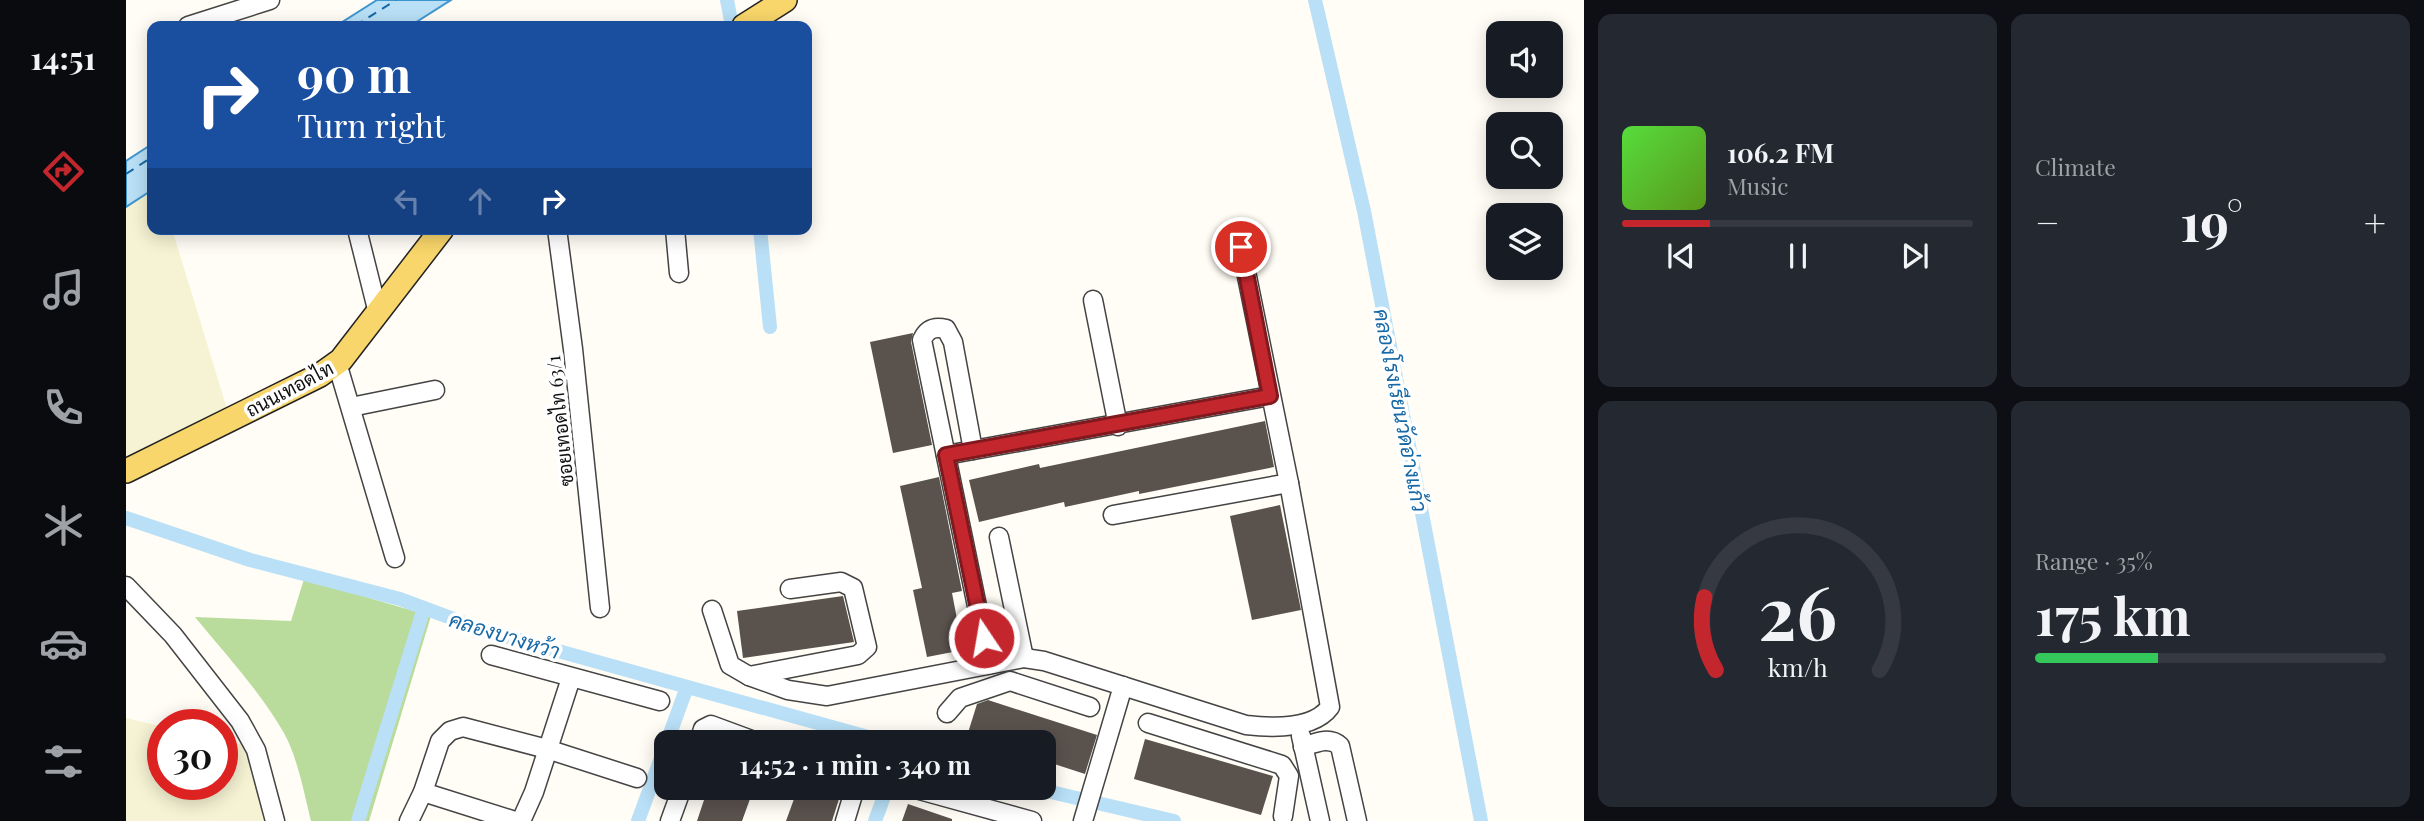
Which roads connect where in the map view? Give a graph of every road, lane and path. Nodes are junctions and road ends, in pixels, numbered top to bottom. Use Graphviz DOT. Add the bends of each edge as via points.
graph roads {
  1 [pos="270,0"];
  2 [pos="785,0"];
  3 [pos="204,21"];
  4 [pos="752,21"];
  5 [pos="358,235"];
  6 [pos="437,235"];
  7 [pos="558,235"];
  8 [pos="676,235"];
  9 [pos="1241,247"];
  10 [pos="679,273"];
  11 [pos="1093,300"];
  12 [pos="378,313"];
  13 [pos="337,363"];
  14 [pos="435,390"];
  15 [pos="1270,396"];
  16 [pos="351,407"];
  17 [pos="1118,426"];
  18 [pos="973,450"];
  19 [pos="946,455"];
  20 [pos="126,471"];
  21 [pos="1289,483"];
  22 [pos="1113,515"];
  23 [pos="999,537"];
  24 [pos="395,558"];
  25 [pos="126,586"];
  26 [pos="790,589"];
  27 [pos="600,608"];
  28 [pos="712,610"];
  29 [pos="491,655"];
  30 [pos="1024,658"];
  31 [pos="989,664"];
  32 [pos="749,676"];
  33 [pos="571,678"];
  34 [pos="1123,686"];
  35 [pos="660,701"];
  36 [pos="1090,707"];
  37 [pos="947,713"];
  38 [pos="1147,723"];
  39 [pos="1298,724"];
  40 [pos="703,730"];
  41 [pos="722,730"];
  42 [pos="1303,747"];
  43 [pos="547,749"];
  44 [pos="636,778"];
  45 [pos="423,792"];
  46 [pos="678,800"];
  47 [pos="851,800"];
  48 [pos="940,800"];
  49 [pos="971,813"];
  50 [pos="1283,816"];
  51 [pos="1084,818"];
  52 [pos="275,821"];
  53 [pos="409,821"];
  54 [pos="515,821"];
  55 [pos="521,821"];
  56 [pos="670,821"];
  57 [pos="845,821"];
  58 [pos="1032,821"];
  59 [pos="1320,821"];
  60 [pos="1357,821"];
  1 -- 3 [label="street"];
  2 -- 4 [label="main road"];
  5 -- 12 [label="street"];
  6 -- 12 [label="main road, ถนนเทอดไท"];
  7 -- 27 [label="street, ซอยเทอดไท 63/1"];
  8 -- 10 [label="street"];
  9 -- 15 [label="street"];
  11 -- 17 [label="street"];
  12 -- 13 [label="main road, ถนนเทอดไท"];
  13 -- 16 [label="street"];
  13 -- 20 [label="main road, ถนนเทอดไท"];
  14 -- 16 [label="street"];
  15 -- 17 [label="street"];
  15 -- 21 [label="street"];
  16 -- 24 [label="street"];
  17 -- 18 [label="street"];
  18 -- 19 [label="street"];
  18 -- 19 [label="street" via="953,342 946,329 932,328 922,340"];
  19 -- 31 [label="street"];
  21 -- 22 [label="street"];
  21 -- 39 [label="street" via="1330,708"];
  23 -- 30 [label="street"];
  25 -- 52 [label="street" via="173,635 240,721 256,750"];
  26 -- 32 [label="street" via="842,583 853,588 867,647 858,655"];
  28 -- 32 [label="street" via="726,660"];
  29 -- 33 [label="street"];
  30 -- 31 [label="street"];
  30 -- 34 [label="street"];
  31 -- 32 [label="street" via="827,696 788,690"];
  33 -- 35 [label="street"];
  33 -- 43 [label="street"];
  34 -- 39 [label="street" via="1247,724 1268,728"];
  34 -- 51 [label="street"];
  36 -- 37 [label="street" via="1010,681 960,698"];
  38 -- 50 [label="street" via="1282,765 1289,776"];
  39 -- 42 [label="street"];
  40 -- 41 [label="street" via="711,726"];
  42 -- 59 [label="street"];
  42 -- 60 [label="street" via="1328,740 1340,746"];
  43 -- 44 [label="street"];
  43 -- 45 [label="street" via="463,727 450,731 440,741"];
  43 -- 55 [label="street"];
  45 -- 53 [label="street"];
  45 -- 54 [label="street"];
  46 -- 56 [label="street"];
  47 -- 57 [label="street"];
  48 -- 49 [label="street"];
  49 -- 58 [label="street"];
}
